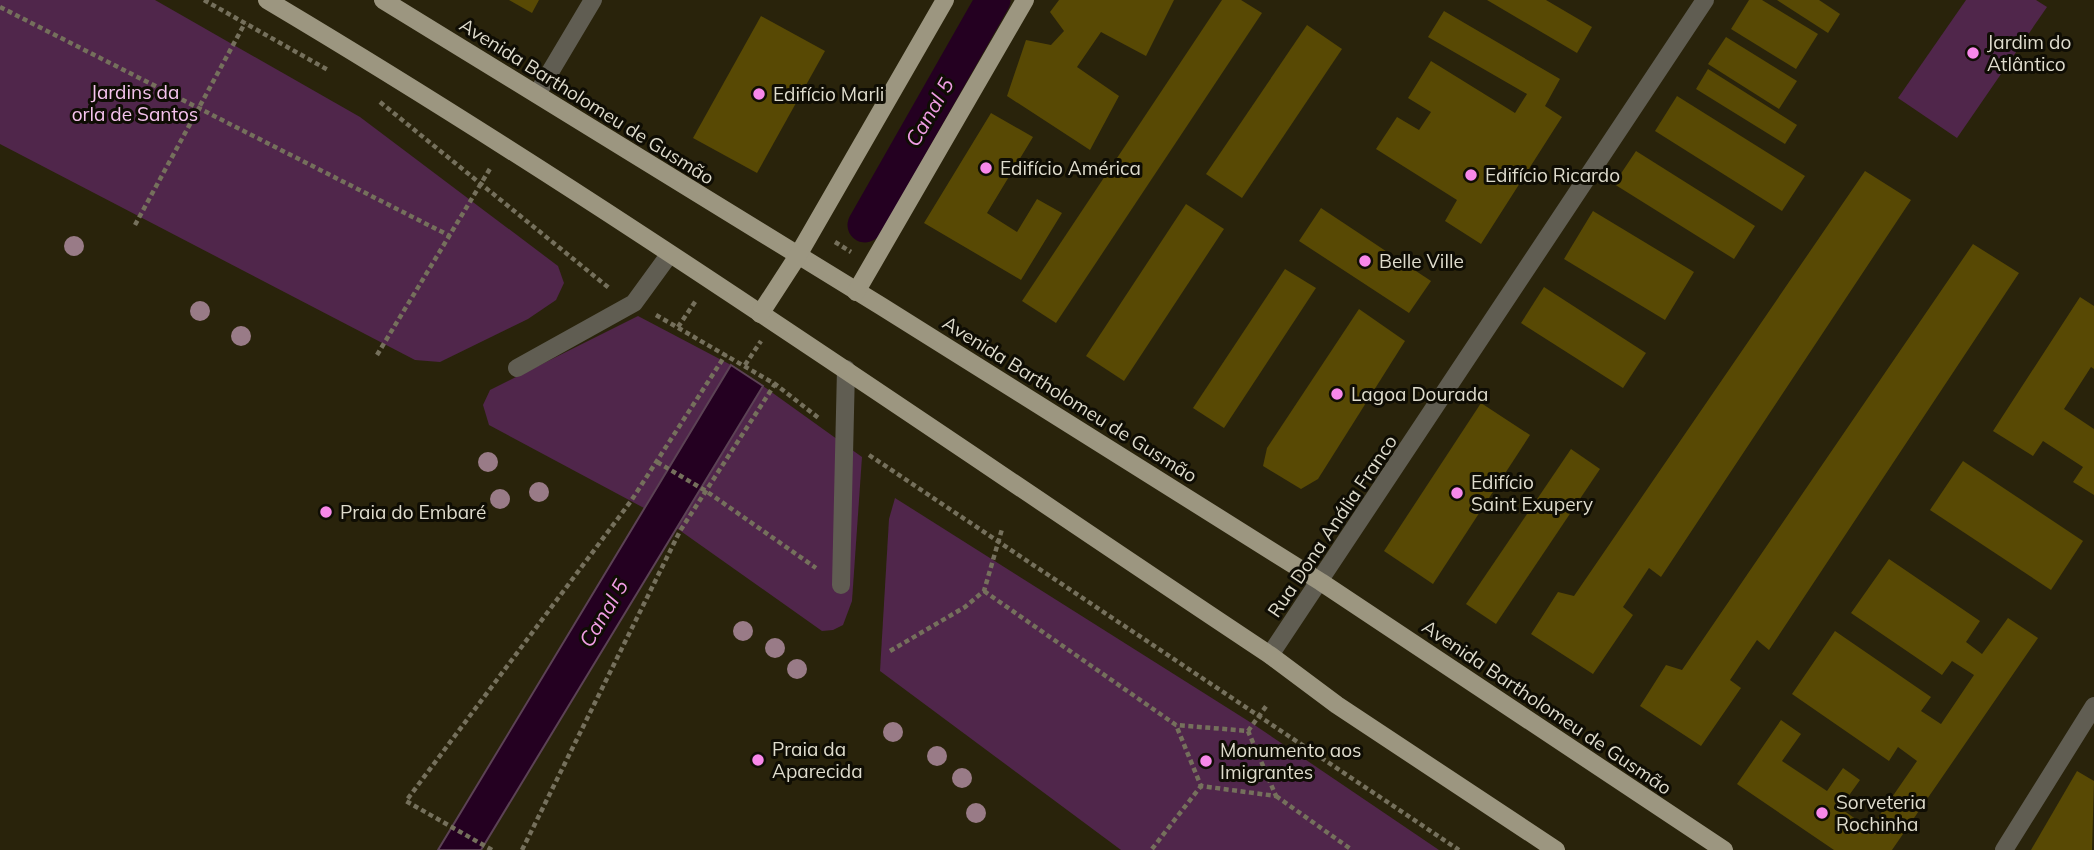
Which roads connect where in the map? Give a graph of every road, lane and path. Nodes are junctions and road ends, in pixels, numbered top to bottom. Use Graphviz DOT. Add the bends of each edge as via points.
graph roads {
  1 [pos="267,0"];
  2 [pos="383,0"];
  3 [pos="593,0"];
  4 [pos="945,0"];
  5 [pos="1025,0"];
  6 [pos="1705,0"];
  7 [pos="0,7"];
  8 [pos="251,14"];
  9 [pos="537,94"];
  10 [pos="199,108"];
  11 [pos="494,162"];
  12 [pos="135,225"];
  13 [pos="450,236"];
  14 [pos="669,255"];
  15 [pos="797,257"];
  16 [pos="709,280"];
  17 [pos="856,292"];
  18 [pos="760,314"];
  19 [pos="678,327"];
  20 [pos="726,354"];
  21 [pos="377,355"];
  22 [pos="517,368"];
  23 [pos="846,369"];
  24 [pos="775,384"];
  25 [pos="657,462"];
  26 [pos="706,491"];
  27 [pos="1002,529"];
  28 [pos="1321,582"];
  29 [pos="841,585"];
  30 [pos="984,591"];
  31 [pos="890,651"];
  32 [pos="1270,655"];
  33 [pos="1267,705"];
  34 [pos="2094,706"];
  35 [pos="1176,725"];
  36 [pos="1248,731"];
  37 [pos="1201,786"];
  38 [pos="1276,796"];
  39 [pos="1152,849"];
  40 [pos="492,850"];
  41 [pos="522,850"];
  42 [pos="1352,850"];
  43 [pos="1556,850"];
  44 [pos="1724,850"];
  45 [pos="2004,850"];
  1 -- 14 [label="main road" via="406,84"];
  2 -- 9 [label="main road, Avenida Bartholomeu de Gusmão"];
  3 -- 9 [label="street"];
  4 -- 15 [label="main road"];
  5 -- 17 [label="main road"];
  6 -- 28 [label="street, Rua Dona Anália Franco"];
  7 -- 10 [label="path"];
  8 -- 10 [label="path"];
  9 -- 15 [label="main road, Avenida Bartholomeu de Gusmão"];
  10 -- 12 [label="path"];
  10 -- 13 [label="path"];
  11 -- 13 [label="path"];
  13 -- 21 [label="path"];
  14 -- 16 [label="main road"];
  14 -- 22 [label="street" via="634,303"];
  15 -- 17 [label="main road, Avenida Bartholomeu de Gusmão"];
  15 -- 18 [label="main road"];
  16 -- 18 [label="main road"];
  16 -- 19 [label="path"];
  17 -- 28 [label="main road, Avenida Bartholomeu de Gusmão"];
  18 -- 23 [label="main road"];
  20 -- 25 [label="path"];
  23 -- 29 [label="street"];
  23 -- 32 [label="main road"];
  24 -- 26 [label="path"];
  25 -- 26 [label="path"];
  25 -- 40 [label="path" via="406,801"];
  26 -- 29 [label="path"];
  26 -- 41 [label="path" via="680,531"];
  27 -- 30 [label="path"];
  28 -- 32 [label="street, Rua Dona Anália Franco"];
  28 -- 44 [label="main road, Avenida Bartholomeu de Gusmão"];
  30 -- 31 [label="path"];
  30 -- 35 [label="path"];
  32 -- 43 [label="main road" via="1337,705"];
  33 -- 36 [label="path"];
  34 -- 45 [label="street"];
  35 -- 36 [label="path"];
  35 -- 37 [label="path"];
  36 -- 38 [label="path"];
  37 -- 38 [label="path"];
  37 -- 39 [label="path"];
  38 -- 42 [label="path"];
}
